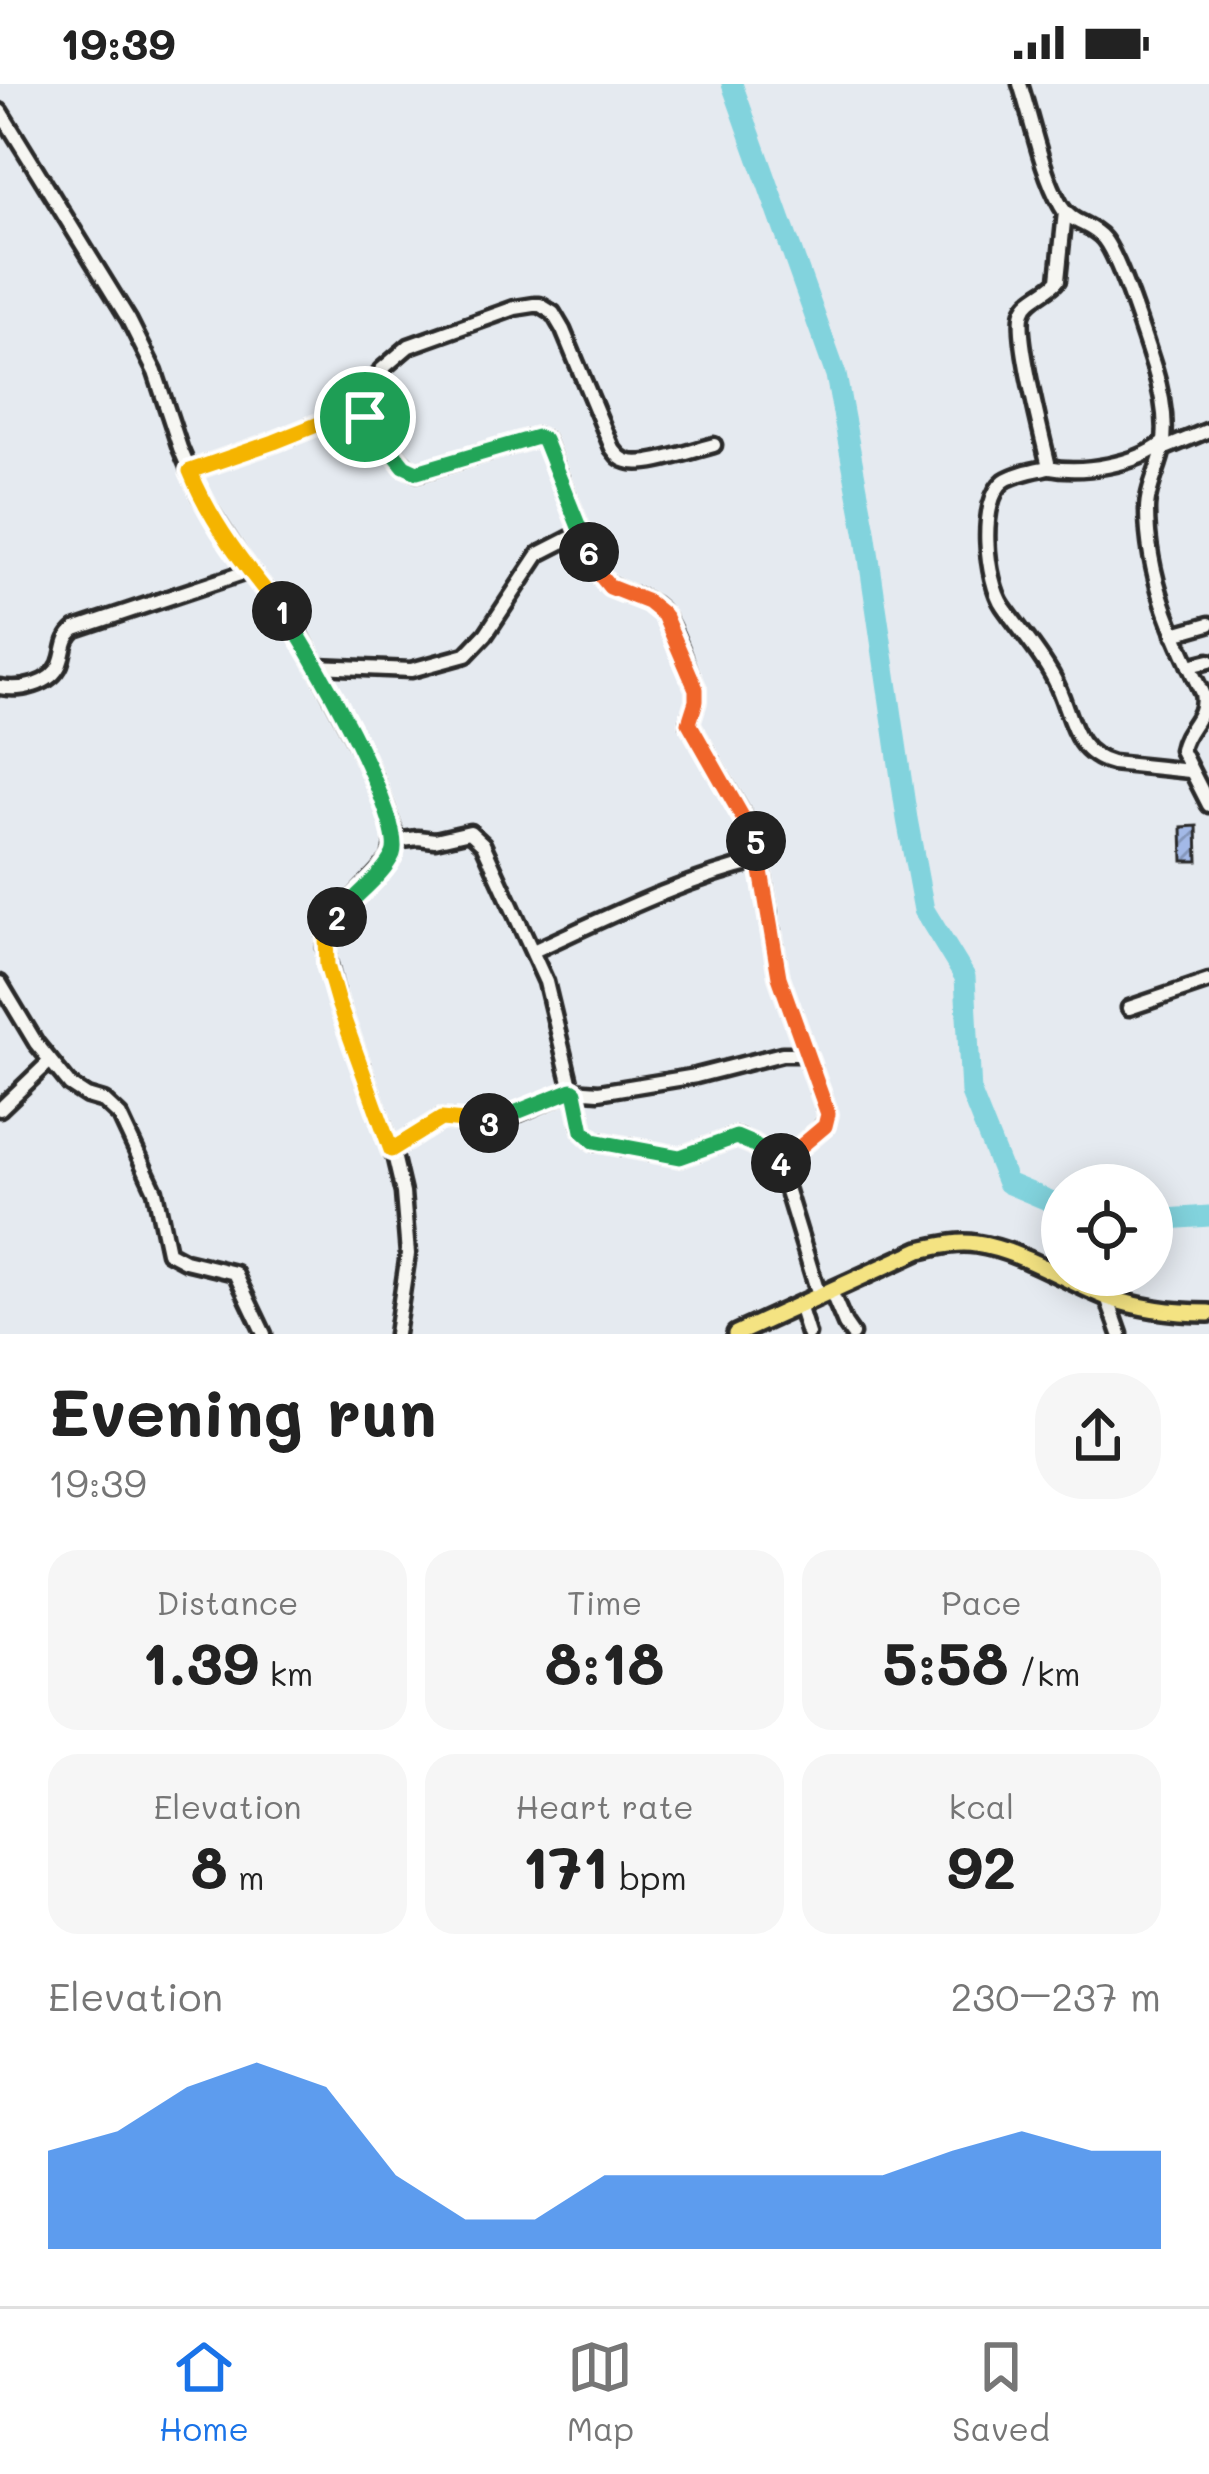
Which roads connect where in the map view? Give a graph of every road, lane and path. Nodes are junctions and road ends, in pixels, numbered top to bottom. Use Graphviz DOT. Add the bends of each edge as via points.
graph roads {
  1 [pos="1020,84"];
  2 [pos="1,116"];
  3 [pos="1065,212"];
  4 [pos="365,417"];
  5 [pos="1209,430"];
  6 [pos="714,445"];
  7 [pos="1163,446"];
  8 [pos="1049,467"];
  9 [pos="190,471"];
  10 [pos="582,532"];
  11 [pos="249,571"];
  12 [pos="1209,624"];
  13 [pos="1174,634"];
  14 [pos="1209,661"];
  15 [pos="316,666"];
  16 [pos="1189,666"];
  17 [pos="0,686"];
  18 [pos="1190,771"];
  19 [pos="1209,806"];
  20 [pos="395,842"];
  21 [pos="761,862"];
  22 [pos="533,950"];
  23 [pos="1209,981"];
  24 [pos="0,982"];
  25 [pos="1129,1008"];
  26 [pos="805,1054"];
  27 [pos="50,1061"];
  28 [pos="573,1091"];
  29 [pos="0,1109"];
  30 [pos="391,1150"];
  31 [pos="779,1168"];
  32 [pos="825,1293"];
  33 [pos="1107,1297"];
  34 [pos="799,1305"];
  35 [pos="1209,1313"];
  36 [pos="264,1334"];
  37 [pos="396,1334"];
  38 [pos="736,1334"];
  39 [pos="808,1334"];
  40 [pos="852,1334"];
  41 [pos="1120,1334"];
  1 -- 3 [label="street"];
  2 -- 9 [label="street" via="138,336"];
  3 -- 7 [label="street" via="1100,235 1116,263 1154,368"];
  3 -- 8 [label="street" via="1058,280 1029,302 1022,322"];
  4 -- 6 [label="street" via="381,370 409,346 540,305 563,330 612,448 625,461"];
  4 -- 9 [label="street" via="344,414"];
  4 -- 10 [label="street" via="417,472 544,440"];
  5 -- 7 [label="street"];
  7 -- 8 [label="street" via="1126,462"];
  7 -- 13 [label="street" via="1147,508 1156,583"];
  8 -- 18 [label="street" via="1014,476 995,493 987,552 996,593 1052,676 1083,749 1112,763"];
  9 -- 11 [label="street"];
  10 -- 15 [label="street" via="538,554 466,655 411,670"];
  10 -- 21 [label="street" via="602,579 664,615 696,689 689,723"];
  11 -- 15 [label="street"];
  11 -- 17 [label="street" via="75,629 46,680"];
  12 -- 13 [label="street"];
  13 -- 16 [label="street"];
  14 -- 16 [label="street"];
  15 -- 20 [label="street" via="371,771"];
  16 -- 18 [label="street" via="1204,705 1181,744"];
  18 -- 19 [label="street"];
  20 -- 22 [label="street" via="474,834"];
  20 -- 30 [label="street" via="390,860 340,913 325,948"];
  21 -- 22 [label="street" via="686,883"];
  21 -- 26 [label="street" via="776,963"];
  22 -- 28 [label="street"];
  23 -- 25 [label="street"];
  24 -- 27 [label="street"];
  26 -- 28 [label="street"];
  26 -- 31 [label="street" via="828,1119"];
  27 -- 29 [label="street"];
  27 -- 36 [label="street" via="78,1092 120,1115 155,1191 168,1252 235,1273"];
  28 -- 30 [label="street" via="485,1124 441,1119"];
  28 -- 31 [label="street" via="583,1131 594,1141 680,1157 736,1137"];
  30 -- 37 [label="street" via="408,1254"];
  31 -- 32 [label="street"];
  32 -- 33 [label="main road" via="920,1250 975,1243"];
  32 -- 34 [label="main road"];
  32 -- 40 [label="street"];
  33 -- 35 [label="main road" via="1163,1312"];
  33 -- 41 [label="street"];
  34 -- 38 [label="main road"];
  34 -- 39 [label="street"];
}
